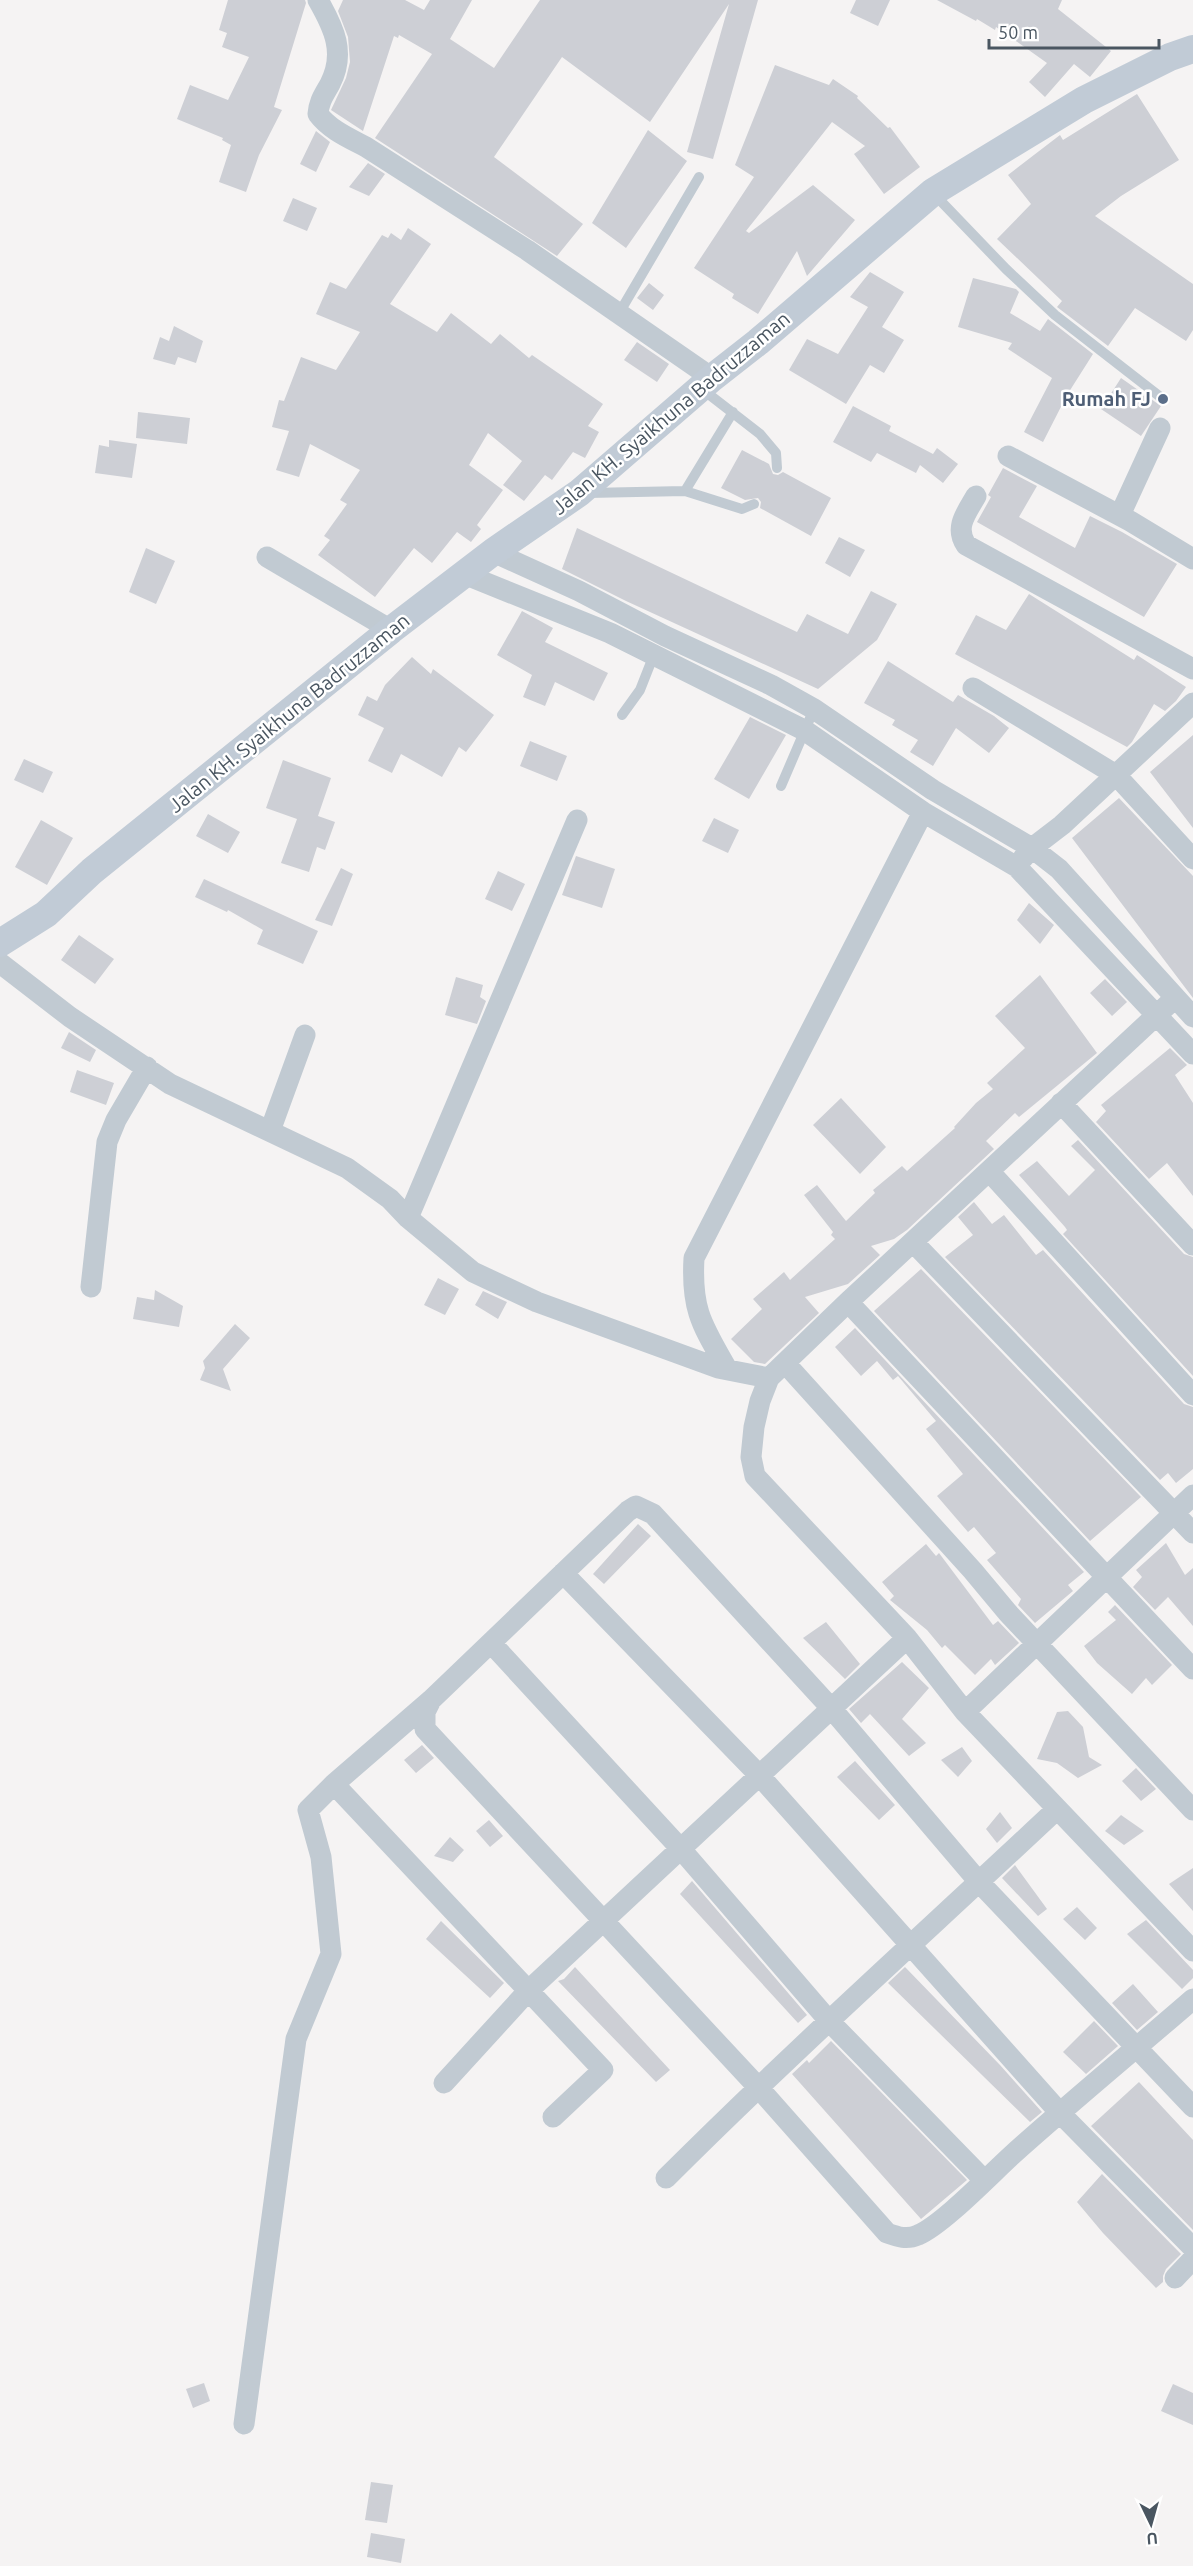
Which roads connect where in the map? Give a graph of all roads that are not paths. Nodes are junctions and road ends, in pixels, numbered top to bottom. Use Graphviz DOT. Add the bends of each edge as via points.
graph roads {
  1 [pos="318,0"];
  2 [pos="1193,49"];
  3 [pos="699,177"];
  4 [pos="933,192"];
  5 [pos="618,315"];
  6 [pos="706,383"];
  7 [pos="1163,399"];
  8 [pos="732,412"];
  9 [pos="1160,428"];
  10 [pos="1008,456"];
  11 [pos="777,468"];
  12 [pos="685,491"];
  13 [pos="579,494"];
  14 [pos="976,496"];
  15 [pos="754,504"];
  16 [pos="1120,515"];
  17 [pos="493,552"];
  18 [pos="267,557"];
  19 [pos="1193,559"];
  20 [pos="464,574"];
  21 [pos="391,630"];
  22 [pos="665,636"];
  23 [pos="653,655"];
  24 [pos="1193,669"];
  25 [pos="973,688"];
  26 [pos="1193,703"];
  27 [pos="814,709"];
  28 [pos="622,715"];
  29 [pos="804,730"];
  30 [pos="1116,775"];
  31 [pos="781,786"];
  32 [pos="924,812"];
  33 [pos="577,820"];
  34 [pos="1032,848"];
  35 [pos="1193,859"];
  36 [pos="1017,867"];
  37 [pos="0,943"];
  38 [pos="0,963"];
  39 [pos="1175,998"];
  40 [pos="1157,1014"];
  41 [pos="1193,1017"];
  42 [pos="305,1035"];
  43 [pos="1193,1054"];
  44 [pos="147,1067"];
  45 [pos="1061,1103"];
  46 [pos="270,1131"];
  47 [pos="989,1171"];
  48 [pos="408,1218"];
  49 [pos="913,1242"];
  50 [pos="1193,1245"];
  51 [pos="91,1287"];
  52 [pos="848,1302"];
  53 [pos="785,1363"];
  54 [pos="727,1370"];
  55 [pos="769,1378"];
  56 [pos="1193,1395"];
  57 [pos="1193,1495"];
  58 [pos="1174,1513"];
  59 [pos="1193,1533"];
  60 [pos="563,1573"];
  61 [pos="1108,1576"];
  62 [pos="907,1638"];
  63 [pos="491,1643"];
  64 [pos="1037,1643"];
  65 [pos="1193,1669"];
  66 [pos="431,1700"];
  67 [pos="831,1708"];
  68 [pos="965,1712"];
  69 [pos="759,1775"];
  70 [pos="334,1784"];
  71 [pos="1057,1809"];
  72 [pos="1193,1810"];
  73 [pos="680,1848"];
  74 [pos="979,1882"];
  75 [pos="601,1920"];
  76 [pos="910,1947"];
  77 [pos="1193,1951"];
  78 [pos="528,1990"];
  79 [pos="1193,1999"];
  80 [pos="830,2022"];
  81 [pos="1137,2047"];
  82 [pos="444,2083"];
  83 [pos="757,2086"];
  84 [pos="1193,2107"];
  85 [pos="1060,2113"];
  86 [pos="553,2117"];
  87 [pos="666,2178"];
  88 [pos="984,2180"];
  89 [pos="1193,2248"];
  90 [pos="1193,2259"];
  91 [pos="1175,2278"];
  92 [pos="244,2424"];
  1 -- 5 [label="street" via="339,52 333,77 319,101 318,114 322,120 527,250"];
  2 -- 4 [label="main road, Jalan KH. Syaikhuna Badruzzaman" via="1084,100"];
  3 -- 5 [label="lane"];
  4 -- 6 [label="main road, Jalan KH. Syaikhuna Badruzzaman"];
  4 -- 7 [label="lane" via="1055,315"];
  5 -- 6 [label="street"];
  6 -- 8 [label="lane"];
  6 -- 13 [label="main road, Jalan KH. Syaikhuna Badruzzaman"];
  8 -- 11 [label="lane" via="776,453"];
  8 -- 12 [label="lane"];
  9 -- 16 [label="street"];
  10 -- 16 [label="street"];
  12 -- 13 [label="lane"];
  12 -- 15 [label="lane" via="742,509"];
  13 -- 17 [label="main road, Jalan KH. Syaikhuna Badruzzaman"];
  14 -- 24 [label="street" via="961,522 961,538 966,545"];
  16 -- 19 [label="street"];
  17 -- 20 [label="main road, Jalan KH. Syaikhuna Badruzzaman"];
  17 -- 22 [label="street"];
  18 -- 21 [label="street"];
  20 -- 21 [label="main road, Jalan KH. Syaikhuna Badruzzaman"];
  20 -- 23 [label="street" via="610,633"];
  21 -- 37 [label="main road, Jalan KH. Syaikhuna Badruzzaman" via="92,871 46,914"];
  22 -- 23 [label="lane"];
  22 -- 27 [label="street"];
  23 -- 28 [label="lane" via="640,690"];
  23 -- 29 [label="street"];
  25 -- 30 [label="street"];
  26 -- 30 [label="street"];
  27 -- 29 [label="lane"];
  27 -- 34 [label="street" via="933,790"];
  29 -- 31 [label="lane"];
  29 -- 32 [label="street"];
  30 -- 34 [label="street"];
  30 -- 35 [label="street"];
  32 -- 36 [label="street"];
  32 -- 54 [label="street" via="694,1257 692,1289 700,1321"];
  33 -- 48 [label="street"];
  34 -- 36 [label="street"];
  34 -- 39 [label="street" via="1059,869"];
  36 -- 40 [label="street"];
  38 -- 44 [label="street" via="70,1017"];
  39 -- 40 [label="street"];
  39 -- 41 [label="street"];
  40 -- 43 [label="street"];
  40 -- 45 [label="street"];
  42 -- 46 [label="street"];
  44 -- 46 [label="street" via="170,1084"];
  44 -- 51 [label="street" via="107,1142"];
  45 -- 47 [label="street"];
  45 -- 50 [label="street"];
  46 -- 48 [label="street" via="347,1168 390,1199"];
  47 -- 49 [label="street"];
  47 -- 56 [label="street"];
  48 -- 54 [label="street" via="473,1272 537,1302"];
  49 -- 52 [label="street"];
  49 -- 58 [label="street"];
  52 -- 53 [label="street"];
  52 -- 61 [label="street"];
  53 -- 55 [label="street"];
  53 -- 64 [label="street"];
  54 -- 55 [label="street"];
  55 -- 62 [label="street" via="754,1427 751,1456 755,1476"];
  57 -- 58 [label="street"];
  58 -- 59 [label="street"];
  58 -- 61 [label="street"];
  60 -- 63 [label="street"];
  60 -- 67 [label="street" via="628,1511 636,1506 653,1514"];
  60 -- 69 [label="street"];
  61 -- 64 [label="street"];
  61 -- 65 [label="street"];
  62 -- 67 [label="street"];
  62 -- 68 [label="street"];
  63 -- 66 [label="street"];
  63 -- 73 [label="street"];
  64 -- 68 [label="street"];
  64 -- 72 [label="street"];
  66 -- 70 [label="street"];
  66 -- 75 [label="street" via="425,1712 425,1729"];
  67 -- 69 [label="street"];
  67 -- 74 [label="street"];
  68 -- 71 [label="street"];
  69 -- 73 [label="street"];
  69 -- 76 [label="street"];
  70 -- 78 [label="street"];
  70 -- 92 [label="street" via="308,1810 321,1857 332,1954 296,2039"];
  71 -- 74 [label="street"];
  71 -- 77 [label="street"];
  73 -- 75 [label="street"];
  73 -- 80 [label="street"];
  74 -- 76 [label="street"];
  74 -- 81 [label="street"];
  75 -- 78 [label="street"];
  75 -- 83 [label="street"];
  76 -- 80 [label="street"];
  76 -- 85 [label="street"];
  78 -- 82 [label="street"];
  78 -- 86 [label="street" via="603,2070"];
  79 -- 81 [label="street"];
  80 -- 83 [label="street"];
  80 -- 88 [label="street"];
  81 -- 84 [label="street"];
  81 -- 85 [label="street"];
  83 -- 87 [label="street"];
  83 -- 88 [label="street" via="887,2234 902,2238 919,2235"];
  85 -- 88 [label="street"];
  85 -- 89 [label="street"];
  90 -- 91 [label="street"];
}
